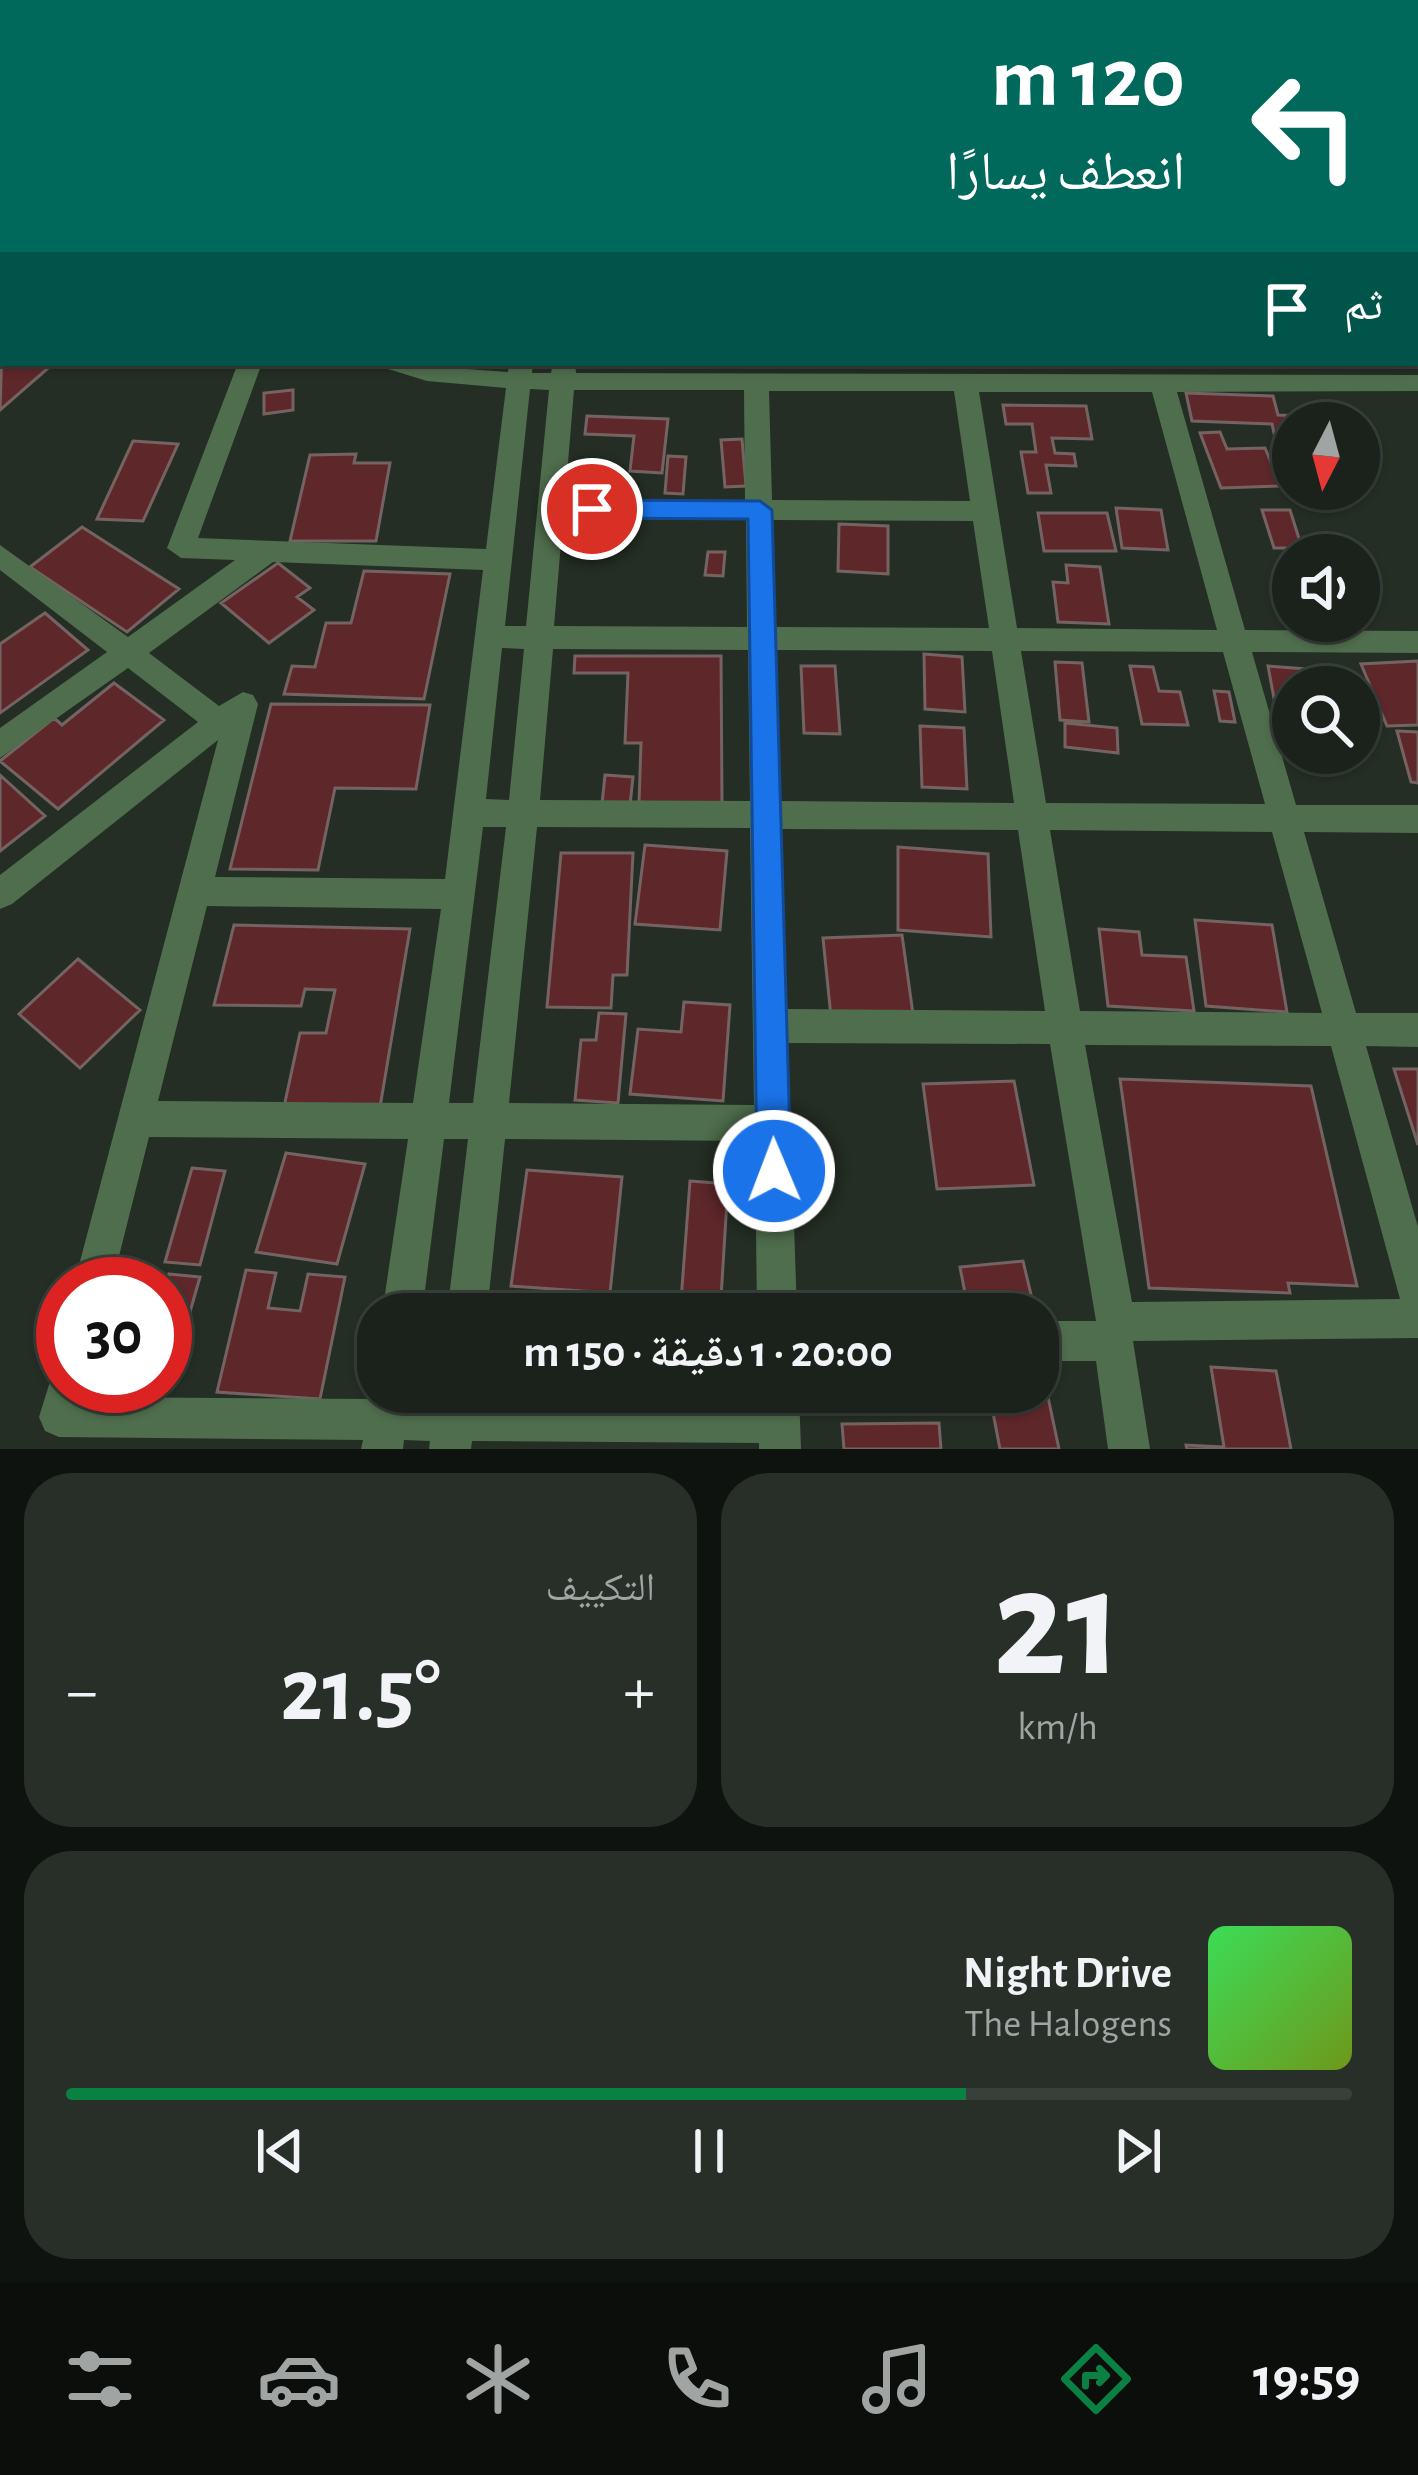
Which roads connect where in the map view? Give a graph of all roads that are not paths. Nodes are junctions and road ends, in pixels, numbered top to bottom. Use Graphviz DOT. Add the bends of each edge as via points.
graph roads {
  1 [pos="249,366"];
  2 [pos="406,366"];
  3 [pos="520,372"];
  4 [pos="564,372"];
  5 [pos="1019,373"];
  6 [pos="1306,373"];
  7 [pos="756,383"];
  8 [pos="1418,383"];
  9 [pos="965,384"];
  10 [pos="1162,384"];
  11 [pos="551,509"];
  12 [pos="760,510"];
  13 [pos="984,511"];
  14 [pos="6,548"];
  15 [pos="267,552"];
  16 [pos="497,560"];
  17 [pos="489,637"];
  18 [pos="539,637"];
  19 [pos="762,638"];
  20 [pos="1004,640"];
  21 [pos="1234,641"];
  22 [pos="1418,642"];
  23 [pos="128,653"];
  24 [pos="220,722"];
  25 [pos="0,745"];
  26 [pos="469,813"];
  27 [pos="523,814"];
  28 [pos="766,815"];
  29 [pos="1032,817"];
  30 [pos="1284,818"];
  31 [pos="1418,818"];
  32 [pos="193,891"];
  33 [pos="0,894"];
  34 [pos="459,894"];
  35 [pos="771,1026"];
  36 [pos="1065,1028"];
  37 [pos="1343,1030"];
  38 [pos="1418,1030"];
  39 [pos="134,1119"];
  40 [pos="429,1121"];
  41 [pos="490,1121"];
  42 [pos="773,1123"];
  43 [pos="99,1257"];
  44 [pos="405,1293"];
  45 [pos="470,1293"];
  46 [pos="777,1293"];
  47 [pos="1418,1294"];
  48 [pos="1418,1318"];
  49 [pos="1115,1332"];
  50 [pos="1059,1338"];
  51 [pos="60,1413"];
  52 [pos="387,1420"];
  53 [pos="454,1421"];
  54 [pos="779,1421"];
  55 [pos="1129,1449"];
  1 -- 15 [label="street" via="181,548"];
  2 -- 3 [label="street"];
  3 -- 4 [label="street"];
  3 -- 16 [label="street"];
  4 -- 7 [label="street"];
  4 -- 11 [label="street"];
  5 -- 9 [label="street"];
  5 -- 10 [label="street"];
  6 -- 8 [label="street"];
  6 -- 10 [label="street"];
  7 -- 9 [label="street"];
  7 -- 12 [label="street"];
  9 -- 13 [label="street"];
  10 -- 21 [label="street"];
  11 -- 12 [label="street"];
  11 -- 18 [label="street"];
  12 -- 13 [label="street"];
  12 -- 19 [label="street"];
  13 -- 20 [label="street"];
  14 -- 23 [label="street"];
  15 -- 16 [label="street"];
  15 -- 23 [label="street"];
  16 -- 17 [label="street"];
  17 -- 18 [label="street"];
  17 -- 26 [label="street"];
  18 -- 19 [label="street"];
  18 -- 27 [label="street"];
  19 -- 20 [label="street"];
  19 -- 28 [label="street"];
  20 -- 21 [label="street"];
  20 -- 29 [label="street"];
  21 -- 22 [label="street"];
  21 -- 30 [label="street"];
  23 -- 24 [label="street"];
  23 -- 25 [label="street"];
  24 -- 32 [label="street" via="243,704"];
  24 -- 33 [label="street"];
  26 -- 27 [label="street"];
  26 -- 34 [label="street"];
  27 -- 28 [label="street"];
  27 -- 41 [label="street"];
  28 -- 29 [label="street"];
  28 -- 35 [label="street"];
  29 -- 30 [label="street"];
  29 -- 36 [label="street"];
  30 -- 31 [label="street"];
  30 -- 37 [label="street"];
  32 -- 34 [label="street"];
  32 -- 39 [label="street"];
  34 -- 40 [label="street"];
  35 -- 36 [label="street"];
  35 -- 42 [label="street"];
  36 -- 37 [label="street"];
  36 -- 49 [label="street"];
  37 -- 38 [label="street"];
  37 -- 47 [label="street"];
  39 -- 40 [label="street"];
  39 -- 43 [label="street"];
  40 -- 41 [label="street"];
  40 -- 44 [label="street"];
  41 -- 42 [label="street"];
  41 -- 45 [label="street"];
  42 -- 46 [label="street"];
  48 -- 49 [label="street"];
  49 -- 50 [label="street"];
  49 -- 55 [label="street"];
  51 -- 52 [label="street"];
  52 -- 53 [label="street"];
  53 -- 54 [label="street"];
}
